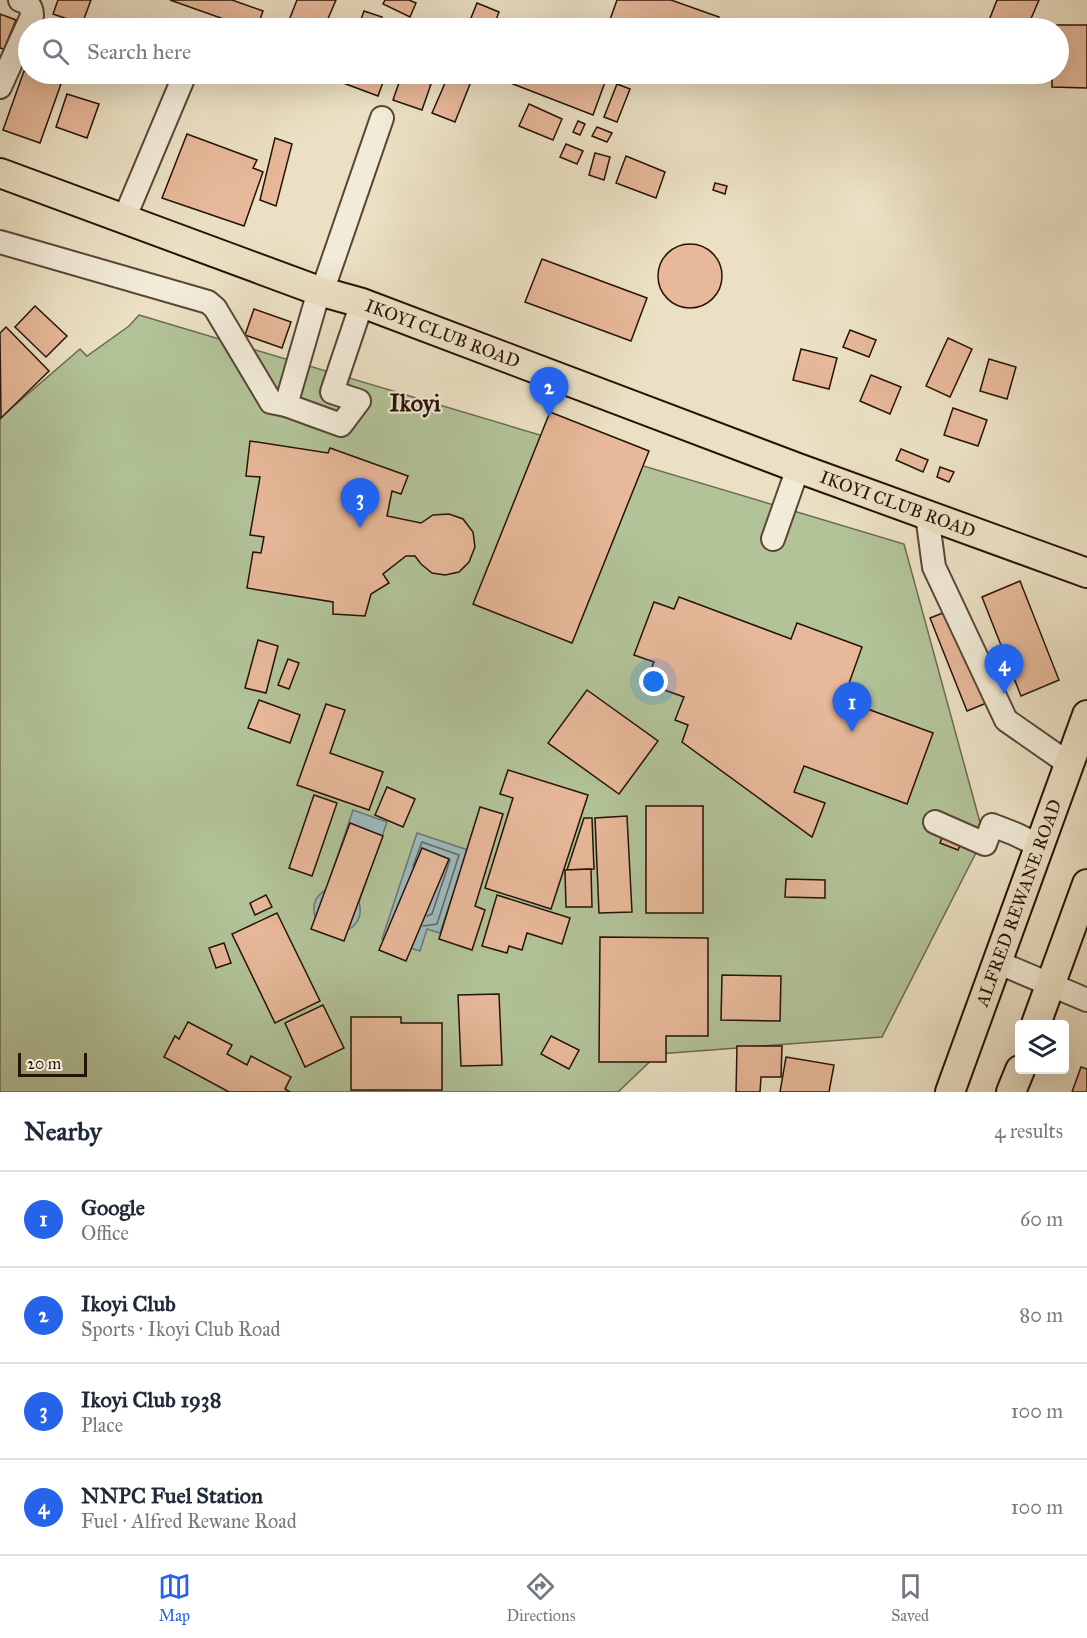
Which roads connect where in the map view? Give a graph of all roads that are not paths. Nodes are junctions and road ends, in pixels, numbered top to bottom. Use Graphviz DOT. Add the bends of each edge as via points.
graph roads {
  1 [pos="20,0"];
  2 [pos="31,18"];
  3 [pos="18,47"];
  4 [pos="181,84"];
  5 [pos="0,87"];
  6 [pos="382,118"];
  7 [pos="0,173"];
  8 [pos="124,219"];
  9 [pos="0,242"];
  10 [pos="321,291"];
  11 [pos="362,303"];
  12 [pos="286,405"];
  13 [pos="798,468"];
  14 [pos="927,514"];
  15 [pos="773,539"];
  16 [pos="1087,573"];
  17 [pos="1087,715"];
  18 [pos="1069,764"];
  19 [pos="935,822"];
  20 [pos="1040,846"];
  21 [pos="1087,885"];
  22 [pos="997,962"];
  23 [pos="1050,985"];
  24 [pos="1087,1000"];
  25 [pos="1037,1020"];
  26 [pos="1018,1074"];
  27 [pos="950,1092"];
  28 [pos="1011,1092"];
  1 -- 2 [label="street" via="32,8"];
  3 -- 5 [label="street"];
  4 -- 8 [label="street"];
  6 -- 10 [label="street"];
  7 -- 8 [label="main road, IKOYI CLUB ROAD"];
  8 -- 10 [label="main road, IKOYI CLUB ROAD"];
  9 -- 12 [label="street" via="208,302 271,402"];
  10 -- 11 [label="main road, IKOYI CLUB ROAD"];
  10 -- 12 [label="street"];
  11 -- 12 [label="street" via="332,392 359,401 341,425"];
  11 -- 13 [label="main road, IKOYI CLUB ROAD"];
  13 -- 14 [label="main road, IKOYI CLUB ROAD"];
  13 -- 15 [label="street"];
  14 -- 16 [label="main road, IKOYI CLUB ROAD"];
  14 -- 18 [label="street" via="934,567 1006,720"];
  17 -- 18 [label="main road, ALFRED REWANE ROAD"];
  18 -- 20 [label="main road, ALFRED REWANE ROAD"];
  19 -- 20 [label="street" via="985,844 992,825"];
  20 -- 22 [label="main road, ALFRED REWANE ROAD"];
  21 -- 23 [label="main road"];
  22 -- 23 [label="street"];
  22 -- 27 [label="main road, ALFRED REWANE ROAD"];
  23 -- 24 [label="street"];
  23 -- 25 [label="main road"];
  26 -- 28 [label="main road"];
}
